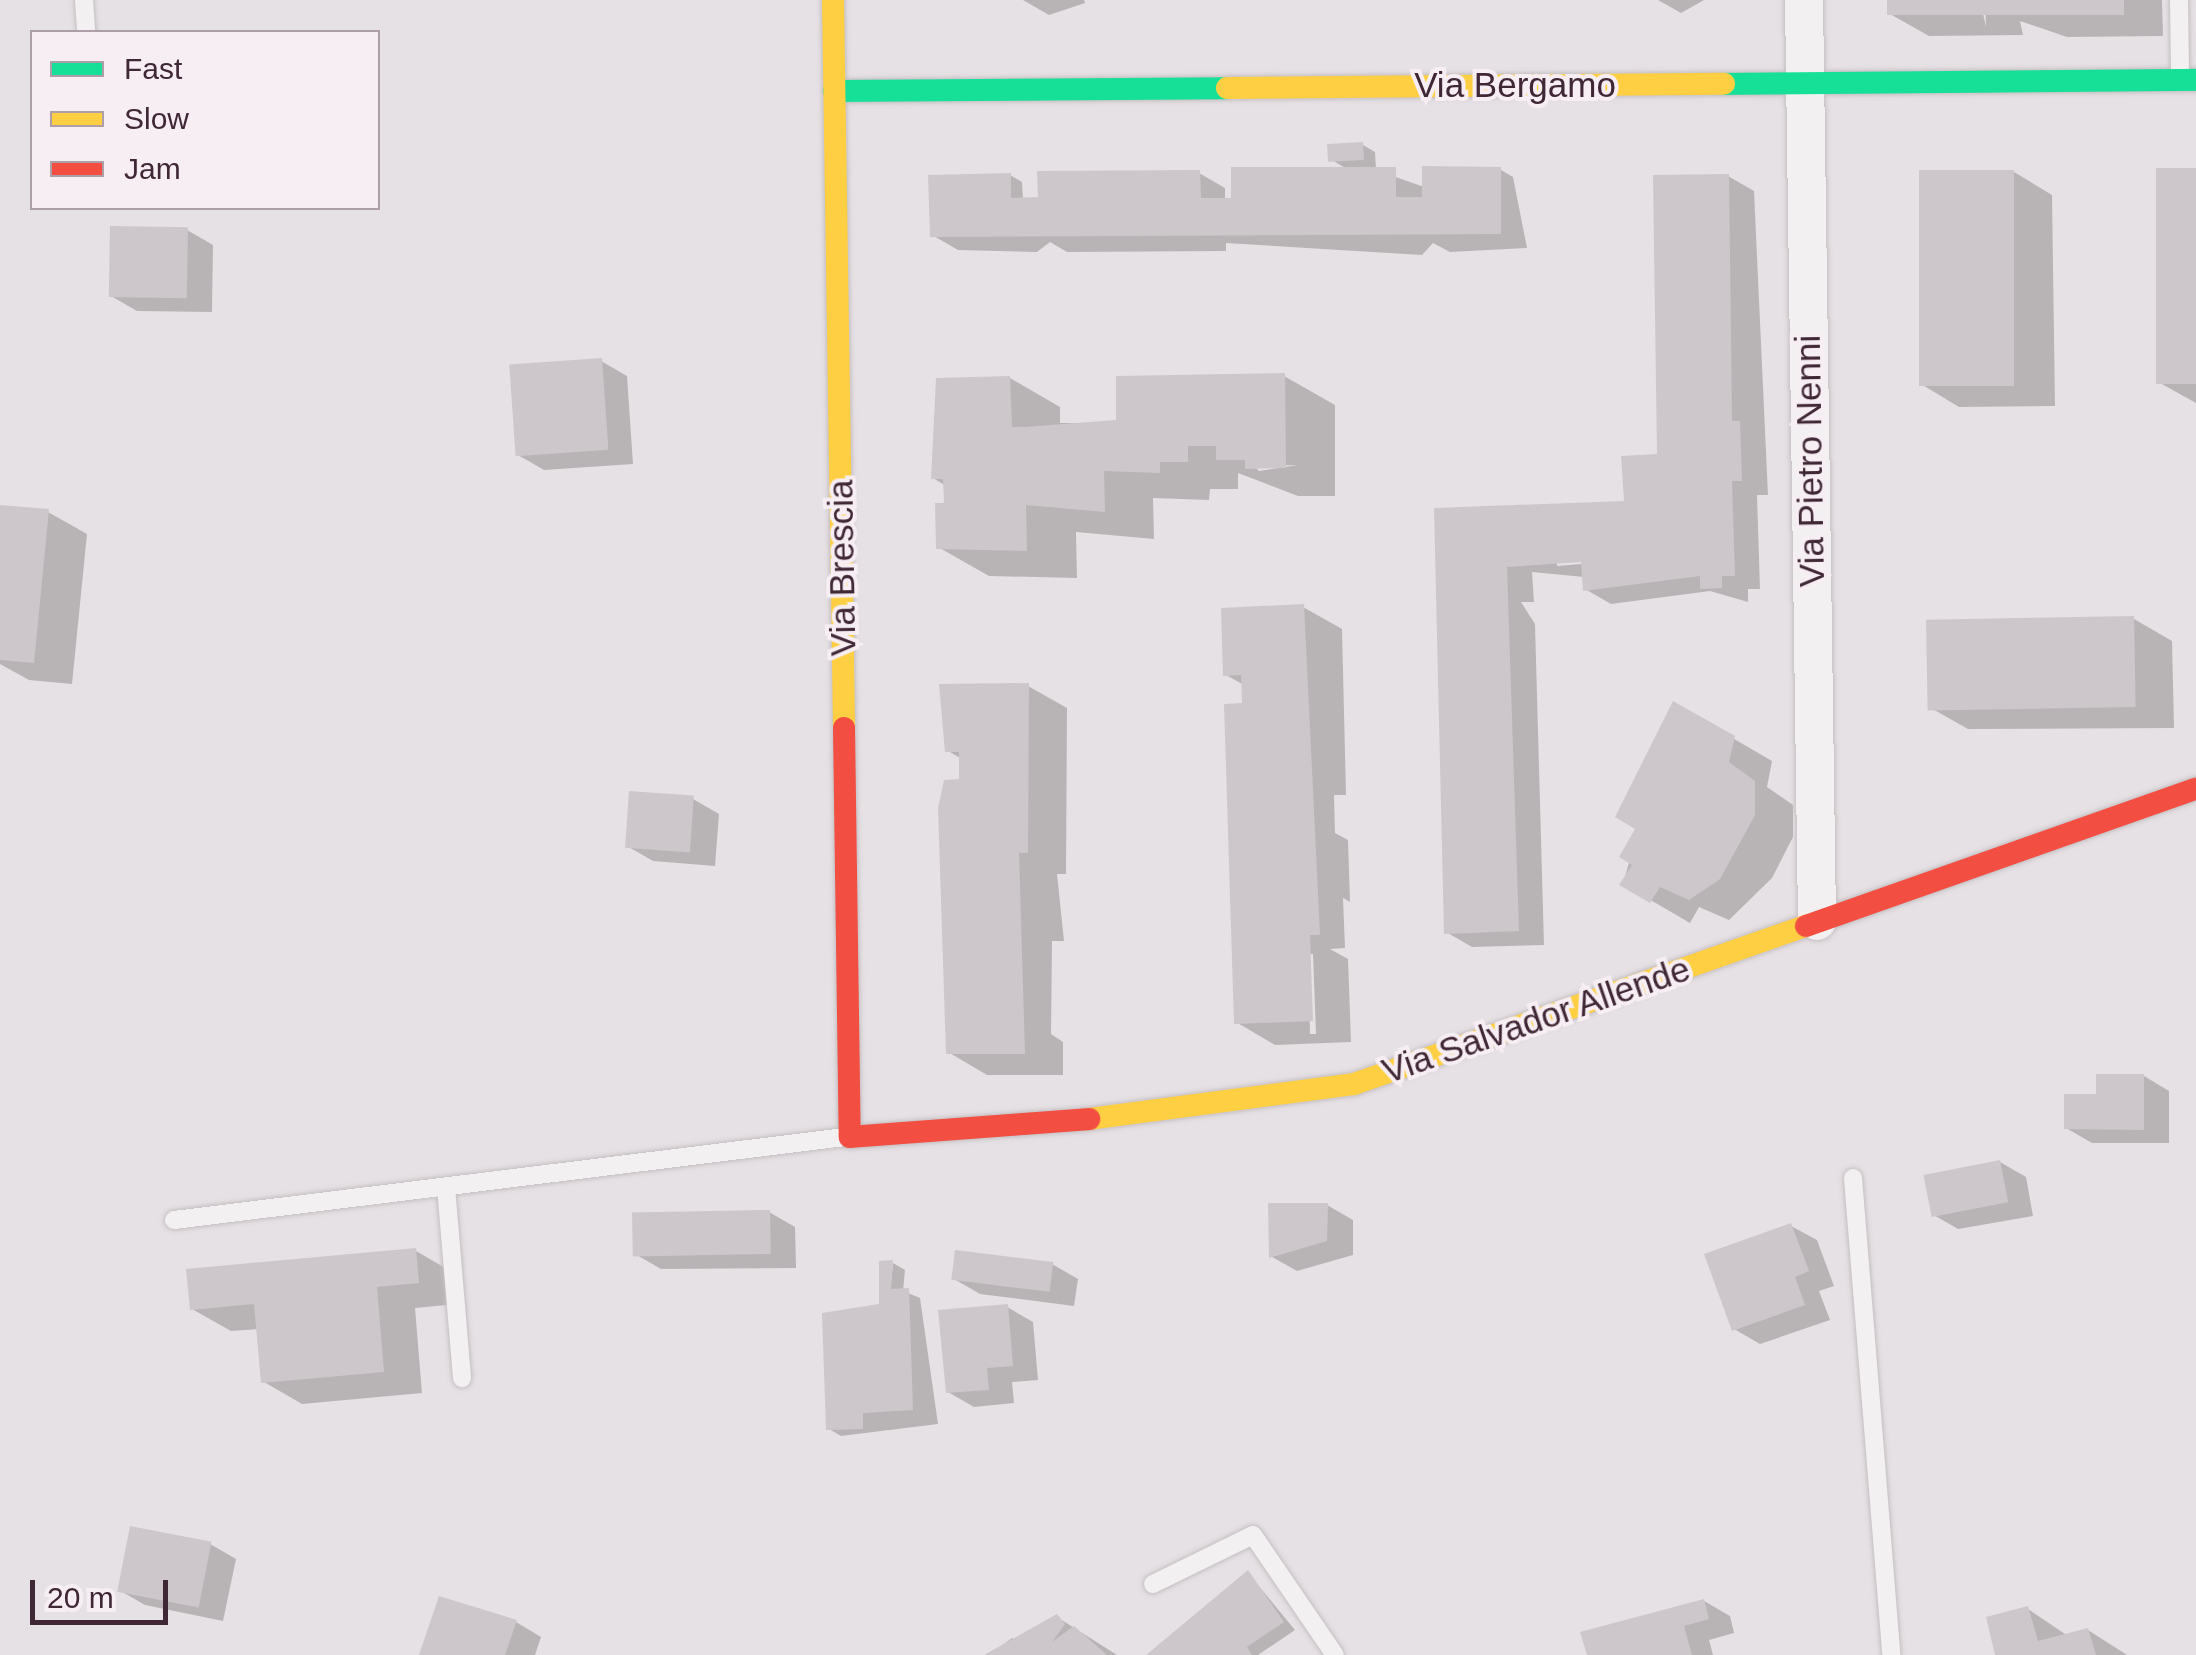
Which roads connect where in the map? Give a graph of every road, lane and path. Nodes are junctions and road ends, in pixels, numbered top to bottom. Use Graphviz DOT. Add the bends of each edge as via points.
graph roads {
  1 [pos="84,0"];
  2 [pos="832,0"];
  3 [pos="1804,0"];
  4 [pos="2179,0"];
  5 [pos="86,30"];
  6 [pos="2188,80"];
  7 [pos="1804,83"];
  8 [pos="834,91"];
  9 [pos="2196,789"];
  10 [pos="1816,922"];
  11 [pos="850,1137"];
  12 [pos="1853,1178"];
  13 [pos="446,1186"];
  14 [pos="174,1220"];
  15 [pos="462,1378"];
  16 [pos="1154,1584"];
  17 [pos="1335,1655"];
  18 [pos="1891,1655"];
  1 -- 5 [label="lane"];
  2 -- 8 [label="street, Via Brescia"];
  3 -- 7 [label="street, Via Pietro Nenni"];
  4 -- 6 [label="lane"];
  6 -- 7 [label="street, Via Bergamo"];
  7 -- 8 [label="street, Via Bergamo"];
  7 -- 10 [label="street, Via Pietro Nenni"];
  8 -- 11 [label="street, Via Brescia"];
  9 -- 10 [label="street, Via Salvador Allende"];
  10 -- 11 [label="street, Via Salvador Allende" via="1354,1084 1124,1116"];
  11 -- 13 [label="lane"];
  12 -- 18 [label="lane"];
  13 -- 14 [label="lane"];
  13 -- 15 [label="lane"];
  16 -- 17 [label="lane" via="1253,1535"];
}
